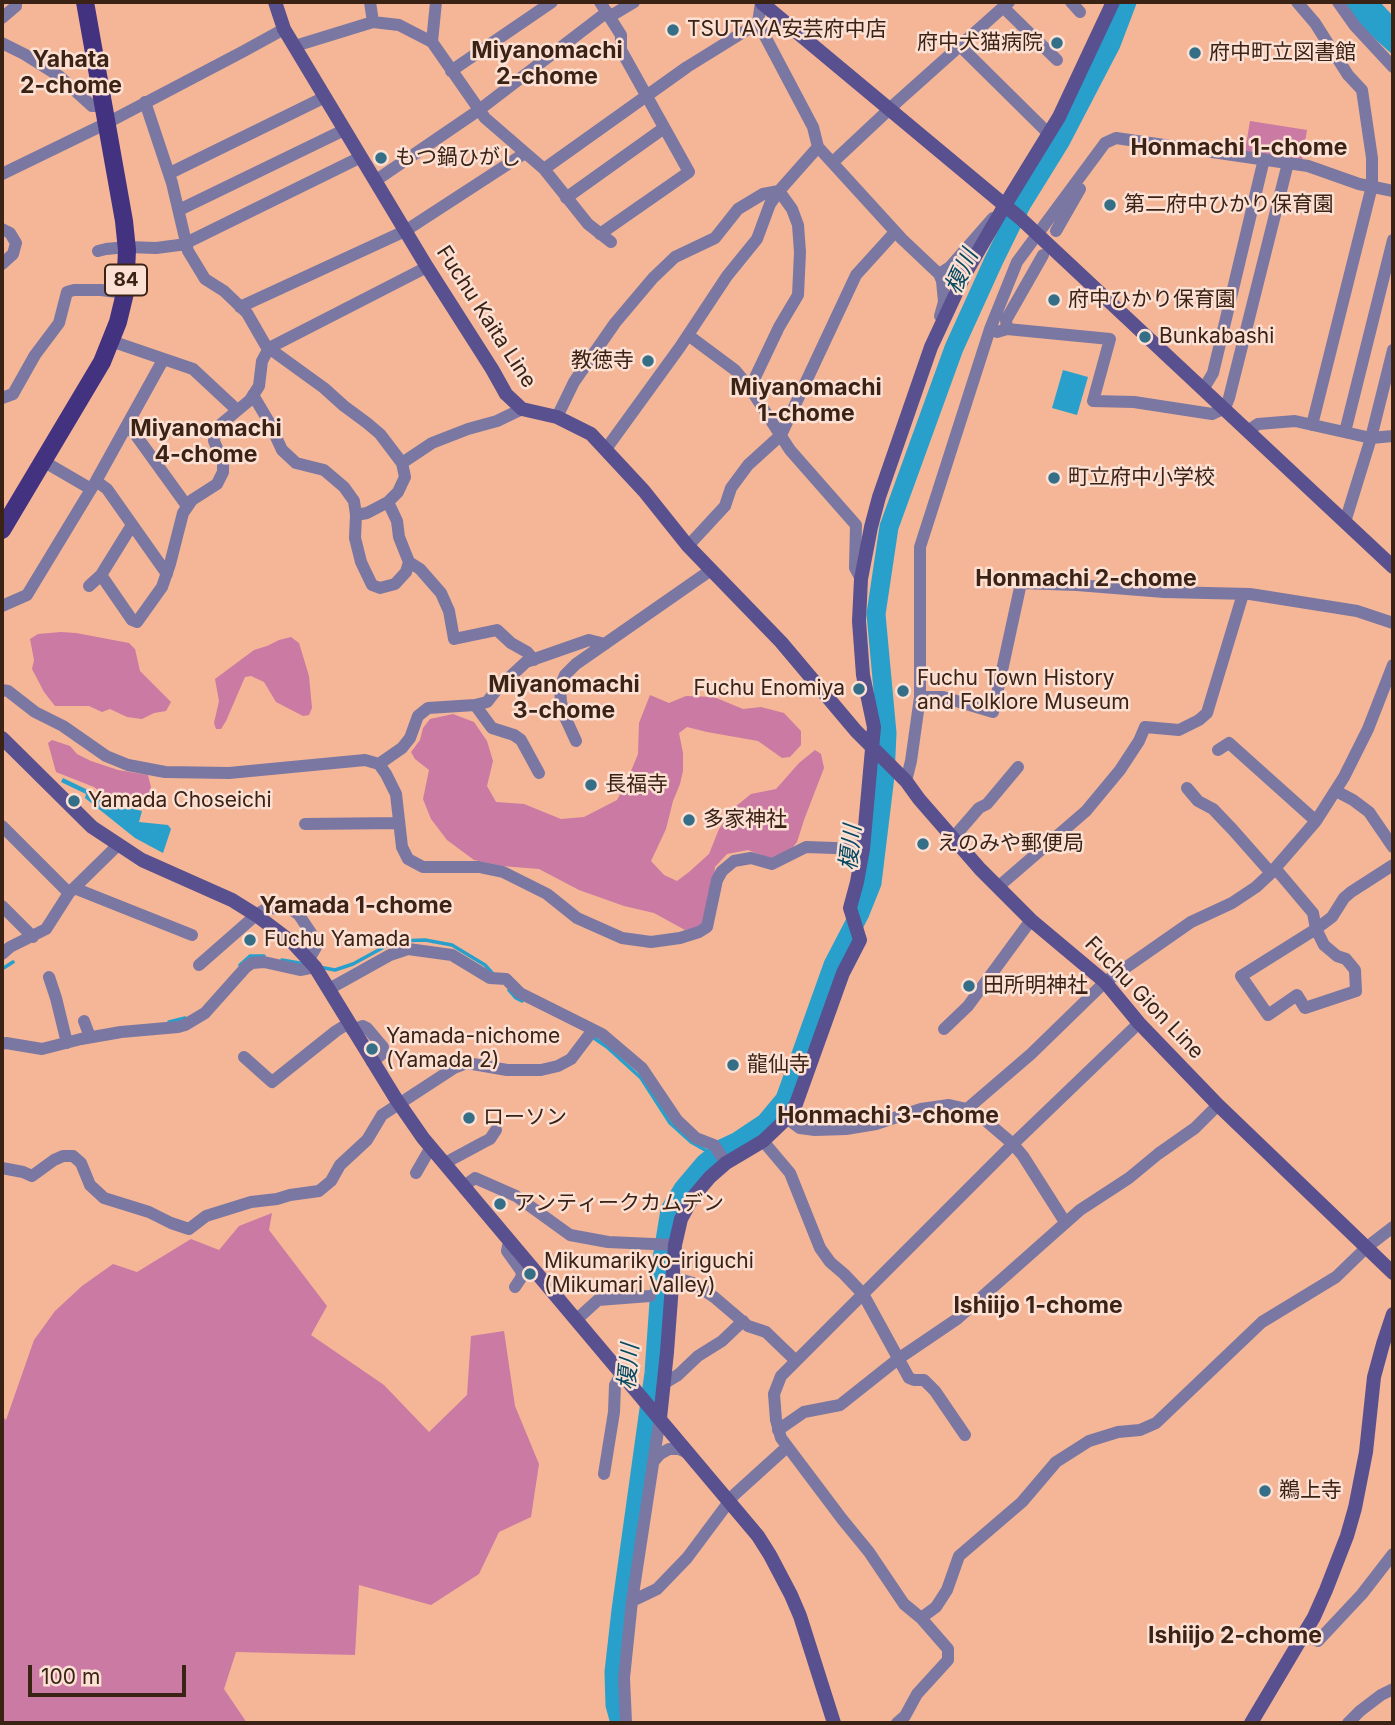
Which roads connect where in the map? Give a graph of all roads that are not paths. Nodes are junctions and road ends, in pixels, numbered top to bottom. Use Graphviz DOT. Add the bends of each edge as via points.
graph roads {
  1 [pos="85,2"];
  2 [pos="275,2"];
  3 [pos="370,2"];
  4 [pos="436,2"];
  5 [pos="552,2"];
  6 [pos="634,2"];
  7 [pos="761,2"];
  8 [pos="1071,2"];
  9 [pos="1113,2"];
  10 [pos="1297,2"];
  11 [pos="1338,2"];
  12 [pos="19,3"];
  13 [pos="2,4"];
  14 [pos="1006,4"];
  15 [pos="605,10"];
  16 [pos="1080,12"];
  17 [pos="2,18"];
  18 [pos="373,22"];
  19 [pos="758,23"];
  20 [pos="284,29"];
  21 [pos="432,42"];
  22 [pos="2,43"];
  23 [pos="295,46"];
  24 [pos="960,46"];
  25 [pos="1057,60"];
  26 [pos="1393,67"];
  27 [pos="451,71"];
  28 [pos="647,96"];
  29 [pos="325,97"];
  30 [pos="145,102"];
  31 [pos="889,109"];
  32 [pos="479,110"];
  33 [pos="106,114"];
  34 [pos="664,128"];
  35 [pos="344,130"];
  36 [pos="1049,134"];
  37 [pos="818,147"];
  38 [pos="525,153"];
  39 [pos="361,157"];
  40 [pos="1264,159"];
  41 [pos="833,162"];
  42 [pos="1288,163"];
  43 [pos="544,169"];
  44 [pos="170,173"];
  45 [pos="2,174"];
  46 [pos="375,181"];
  47 [pos="1372,186"];
  48 [pos="779,191"];
  49 [pos="1393,191"];
  50 [pos="566,198"];
  51 [pos="1009,208"];
  52 [pos="179,210"];
  53 [pos="2,229"];
  54 [pos="405,231"];
  55 [pos="895,232"];
  56 [pos="600,234"];
  57 [pos="1044,240"];
  58 [pos="1393,240"];
  59 [pos="611,242"];
  60 [pos="186,244"];
  61 [pos="127,247"];
  62 [pos="98,251"];
  63 [pos="2,264"];
  64 [pos="426,267"];
  65 [pos="939,274"];
  66 [pos="125,293"];
  67 [pos="240,307"];
  68 [pos="1007,329"];
  69 [pos="990,330"];
  70 [pos="688,335"];
  71 [pos="111,341"];
  72 [pos="931,347"];
  73 [pos="269,348"];
  74 [pos="1393,350"];
  75 [pos="163,360"];
  76 [pos="751,388"];
  77 [pos="1204,388"];
  78 [pos="253,396"];
  79 [pos="2,398"];
  80 [pos="1225,408"];
  81 [pos="522,409"];
  82 [pos="237,410"];
  83 [pos="557,417"];
  84 [pos="1312,425"];
  85 [pos="127,426"];
  86 [pos="1249,430"];
  87 [pos="1345,432"];
  88 [pos="781,435"];
  89 [pos="1393,436"];
  90 [pos="1371,438"];
  91 [pos="606,449"];
  92 [pos="43,461"];
  93 [pos="402,463"];
  94 [pos="94,485"];
  95 [pos="388,502"];
  96 [pos="187,506"];
  97 [pos="356,515"];
  98 [pos="1345,522"];
  99 [pos="132,525"];
  100 [pos="3,526"];
  101 [pos="688,547"];
  102 [pos="409,562"];
  103 [pos="1393,567"];
  104 [pos="711,570"];
  105 [pos="167,574"];
  106 [pos="101,575"];
  107 [pos="861,579"];
  108 [pos="89,586"];
  109 [pos="1243,594"];
  110 [pos="2,606"];
  111 [pos="1393,623"];
  112 [pos="606,644"];
  113 [pos="534,660"];
  114 [pos="1393,665"];
  115 [pos="2,690"];
  116 [pos="920,697"];
  117 [pos="475,705"];
  118 [pos="2,737"];
  119 [pos="576,741"];
  120 [pos="1218,750"];
  121 [pos="876,751"];
  122 [pos="379,764"];
  123 [pos="1018,768"];
  124 [pos="539,773"];
  125 [pos="906,780"];
  126 [pos="1187,788"];
  127 [pos="1336,791"];
  128 [pos="1316,821"];
  129 [pos="399,823"];
  130 [pos="305,824"];
  131 [pos="2,825"];
  132 [pos="953,838"];
  133 [pos="118,845"];
  134 [pos="1393,847"];
  135 [pos="863,849"];
  136 [pos="1393,865"];
  137 [pos="1273,871"];
  138 [pos="998,887"];
  139 [pos="72,890"];
  140 [pos="2,906"];
  141 [pos="256,915"];
  142 [pos="1031,920"];
  143 [pos="1316,929"];
  144 [pos="192,935"];
  145 [pos="33,937"];
  146 [pos="2,954"];
  147 [pos="311,963"];
  148 [pos="199,965"];
  149 [pos="49,977"];
  150 [pos="1105,982"];
  151 [pos="329,989"];
  152 [pos="1139,1023"];
  153 [pos="351,1026"];
  154 [pos="944,1029"];
  155 [pos="593,1030"];
  156 [pos="66,1039"];
  157 [pos="2,1044"];
  158 [pos="244,1058"];
  159 [pos="399,1103"];
  160 [pos="1218,1105"];
  161 [pos="967,1110"];
  162 [pos="786,1118"];
  163 [pos="496,1130"];
  164 [pos="763,1141"];
  165 [pos="1013,1144"];
  166 [pos="431,1147"];
  167 [pos="445,1163"];
  168 [pos="726,1163"];
  169 [pos="2,1168"];
  170 [pos="416,1173"];
  171 [pos="464,1186"];
  172 [pos="1065,1222"];
  173 [pos="1393,1227"];
  174 [pos="512,1243"];
  175 [pos="675,1245"];
  176 [pos="1367,1247"];
  177 [pos="1393,1273"];
  178 [pos="672,1277"];
  179 [pos="515,1287"];
  180 [pos="863,1294"];
  181 [pos="650,1296"];
  182 [pos="1393,1314"];
  183 [pos="576,1320"];
  184 [pos="743,1321"];
  185 [pos="898,1359"];
  186 [pos="796,1361"];
  187 [pos="622,1373"];
  188 [pos="663,1384"];
  189 [pos="657,1415"];
  190 [pos="778,1430"];
  191 [pos="965,1435"];
  192 [pos="787,1447"];
  193 [pos="688,1452"];
  194 [pos="653,1462"];
  195 [pos="604,1474"];
  196 [pos="729,1502"];
  197 [pos="1393,1554"];
  198 [pos="632,1601"];
  199 [pos="921,1618"];
  200 [pos="1304,1635"];
  201 [pos="1393,1689"];
  202 [pos="1350,1722"];
  203 [pos="627,1723"];
  204 [pos="834,1723"];
  205 [pos="897,1723"];
  206 [pos="1251,1723"];
  1 -- 33 [label="main road, 84"];
  2 -- 20 [label="street, Fuchu Kaita Line"];
  3 -- 18 [label="street"];
  4 -- 21 [label="street"];
  5 -- 27 [label="street"];
  6 -- 15 [label="street"];
  7 -- 19 [label="street"];
  7 -- 31 [label="street"];
  8 -- 16 [label="street"];
  9 -- 36 [label="street"];
  10 -- 47 [label="street" via="1362,90"];
  11 -- 26 [label="street"];
  12 -- 13 [label="street"];
  12 -- 17 [label="street"];
  14 -- 24 [label="street"];
  14 -- 25 [label="street"];
  15 -- 28 [label="street"];
  15 -- 32 [label="street"];
  18 -- 21 [label="street" via="399,25"];
  18 -- 23 [label="street"];
  19 -- 28 [label="street"];
  19 -- 37 [label="street" via="813,127"];
  20 -- 23 [label="street, Fuchu Kaita Line"];
  20 -- 30 [label="street"];
  21 -- 27 [label="street"];
  22 -- 33 [label="street" via="60,76"];
  23 -- 29 [label="street, Fuchu Kaita Line"];
  24 -- 31 [label="street"];
  24 -- 36 [label="street"];
  27 -- 32 [label="street"];
  28 -- 34 [label="street"];
  28 -- 43 [label="street"];
  29 -- 35 [label="street, Fuchu Kaita Line"];
  29 -- 44 [label="street"];
  30 -- 33 [label="street"];
  30 -- 44 [label="street"];
  31 -- 41 [label="street"];
  31 -- 51 [label="street"];
  32 -- 38 [label="street"];
  32 -- 46 [label="street"];
  33 -- 45 [label="street"];
  33 -- 61 [label="main road, 84"];
  34 -- 50 [label="street"];
  34 -- 56 [label="street" via="689,172"];
  35 -- 39 [label="street, Fuchu Kaita Line"];
  35 -- 52 [label="street"];
  36 -- 51 [label="street"];
  37 -- 41 [label="street"];
  37 -- 48 [label="street"];
  38 -- 43 [label="street"];
  38 -- 54 [label="street"];
  39 -- 46 [label="street, Fuchu Kaita Line"];
  39 -- 60 [label="street"];
  40 -- 42 [label="street"];
  40 -- 57 [label="street" via="1116,138 1105,143 1092,161"];
  40 -- 77 [label="street" via="1213,373"];
  41 -- 55 [label="street"];
  42 -- 47 [label="street"];
  42 -- 80 [label="street"];
  43 -- 50 [label="street"];
  44 -- 52 [label="street"];
  46 -- 54 [label="street, Fuchu Kaita Line"];
  47 -- 49 [label="street"];
  47 -- 84 [label="street"];
  48 -- 70 [label="street" via="757,239"];
  48 -- 76 [label="street" via="798,225 798,295"];
  48 -- 83 [label="street" via="763,194 738,209 715,237 675,257 653,278 574,382"];
  50 -- 56 [label="street"];
  51 -- 57 [label="street"];
  51 -- 65 [label="street"];
  51 -- 72 [label="street" via="965,274"];
  52 -- 60 [label="street"];
  53 -- 63 [label="street" via="16,243 13,254"];
  54 -- 64 [label="street, Fuchu Kaita Line"];
  54 -- 67 [label="street"];
  55 -- 65 [label="street"];
  55 -- 88 [label="street" via="856,275"];
  56 -- 59 [label="street"];
  57 -- 68 [label="street" via="1006,320"];
  57 -- 69 [label="street" via="1017,262"];
  57 -- 77 [label="street"];
  58 -- 87 [label="street"];
  60 -- 61 [label="street"];
  60 -- 67 [label="street" via="205,279 225,290"];
  61 -- 62 [label="street"];
  61 -- 66 [label="main road, 84"];
  64 -- 73 [label="street"];
  64 -- 81 [label="street, Fuchu Kaita Line" via="506,394"];
  65 -- 72 [label="street" via="944,302"];
  66 -- 71 [label="main road, 84"];
  66 -- 79 [label="street" via="67,292 59,323 13,394"];
  67 -- 73 [label="street"];
  68 -- 69 [label="street"];
  68 -- 80 [label="street" via="1110,339 1093,401 1135,402 1212,414"];
  69 -- 116 [label="street" via="920,547"];
  70 -- 76 [label="street"];
  70 -- 91 [label="street"];
  71 -- 75 [label="street"];
  71 -- 92 [label="main road, 84"];
  72 -- 107 [label="street" via="879,497"];
  73 -- 78 [label="street"];
  73 -- 93 [label="street" via="367,422"];
  74 -- 90 [label="street"];
  75 -- 82 [label="street" via="193,369"];
  75 -- 85 [label="street"];
  76 -- 88 [label="street"];
  77 -- 80 [label="street"];
  78 -- 82 [label="street"];
  78 -- 97 [label="street" via="282,450 296,463 324,470 344,487 354,501"];
  80 -- 86 [label="street"];
  81 -- 83 [label="street, Fuchu Kaita Line"];
  81 -- 93 [label="street" via="432,443"];
  82 -- 96 [label="street" via="215,429 214,441 223,462 217,484"];
  83 -- 91 [label="street, Fuchu Kaita Line" via="591,434"];
  84 -- 86 [label="street" via="1295,421 1258,424"];
  84 -- 87 [label="street"];
  85 -- 94 [label="street"];
  85 -- 96 [label="street"];
  86 -- 98 [label="street"];
  87 -- 90 [label="street"];
  88 -- 101 [label="street" via="748,465 731,488 726,506"];
  88 -- 107 [label="street" via="856,525 855,568"];
  89 -- 90 [label="street"];
  90 -- 98 [label="street"];
  91 -- 101 [label="street, Fuchu Kaita Line"];
  92 -- 94 [label="street"];
  92 -- 100 [label="main road, 84"];
  93 -- 95 [label="street" via="405,477"];
  94 -- 99 [label="street" via="107,489"];
  94 -- 110 [label="street" via="27,596"];
  95 -- 97 [label="street"];
  95 -- 102 [label="street"];
  96 -- 105 [label="street"];
  97 -- 102 [label="street" via="355,538 372,585 395,584"];
  98 -- 103 [label="street"];
  99 -- 105 [label="street"];
  99 -- 106 [label="street"];
  101 -- 104 [label="street, Fuchu Kaita Line"];
  102 -- 113 [label="street" via="441,593 454,639 497,630"];
  104 -- 112 [label="street"];
  104 -- 121 [label="street, Fuchu Kaita Line"];
  105 -- 106 [label="street" via="137,622"];
  106 -- 108 [label="street"];
  107 -- 121 [label="street" via="863,675"];
  109 -- 111 [label="street" via="1357,611"];
  109 -- 116 [label="street" via="1021,583 993,712 943,697"];
  109 -- 138 [label="street" via="1207,713 1179,730 1145,727 1120,770 1086,811"];
  112 -- 113 [label="street" via="589,640"];
  112 -- 119 [label="street" via="576,664 560,687 565,717"];
  113 -- 117 [label="street" via="526,662 487,702"];
  114 -- 127 [label="street" via="1368,729"];
  115 -- 122 [label="street" via="106,756 128,765 165,772 229,773 365,760"];
  116 -- 125 [label="street"];
  117 -- 122 [label="street" via="428,709 418,716 402,748"];
  117 -- 124 [label="street" via="492,729 521,740"];
  118 -- 133 [label="street" via="92,827"];
  120 -- 128 [label="street" via="1229,743"];
  121 -- 125 [label="street, Fuchu Gion Line"];
  121 -- 135 [label="street"];
  122 -- 129 [label="street" via="396,794"];
  123 -- 132 [label="street"];
  125 -- 132 [label="street, Fuchu Gion Line"];
  126 -- 137 [label="street"];
  127 -- 128 [label="street"];
  127 -- 134 [label="street" via="1369,812"];
  128 -- 137 [label="street"];
  129 -- 130 [label="street"];
  129 -- 135 [label="street" via="408,859 424,867 503,872 547,894 577,918 622,938 651,942 680,938 707,927 722,870 734,861 751,858 772,864 806,847"];
  131 -- 139 [label="street"];
  132 -- 138 [label="street, Fuchu Gion Line"];
  133 -- 139 [label="street"];
  133 -- 141 [label="street"];
  135 -- 162 [label="street" via="850,908 860,940 843,973 796,1104"];
  136 -- 143 [label="street" via="1351,892"];
  137 -- 143 [label="street" via="1313,913"];
  137 -- 150 [label="street" via="1232,903 1191,922"];
  138 -- 142 [label="street, Fuchu Gion Line"];
  139 -- 144 [label="street"];
  139 -- 145 [label="street" via="46,929"];
  140 -- 145 [label="street"];
  141 -- 147 [label="street"];
  141 -- 147 [label="street" via="267,908 290,909 299,915 316,947"];
  141 -- 148 [label="street"];
  142 -- 150 [label="street, Fuchu Gion Line"];
  142 -- 154 [label="street" via="968,1006"];
  143 -- 143 [label="street" via="1324,944 1355,970 1356,991 1305,1008 1297,995 1268,1015 1241,976"];
  145 -- 146 [label="street"];
  147 -- 151 [label="street"];
  147 -- 156 [label="street" via="300,970 252,963 205,1013 186,1025 121,1032 88,1030"];
  149 -- 156 [label="street"];
  150 -- 152 [label="street, Fuchu Gion Line"];
  150 -- 161 [label="street"];
  151 -- 153 [label="street"];
  151 -- 155 [label="street" via="408,949 452,955 490,978 506,979 520,993"];
  152 -- 160 [label="street, Fuchu Gion Line"];
  152 -- 165 [label="street"];
  153 -- 158 [label="street" via="336,1031 272,1082"];
  153 -- 159 [label="street"];
  155 -- 159 [label="street" via="571,1059 558,1066 507,1070 467,1063"];
  155 -- 168 [label="street" via="642,1068 677,1120 696,1138 714,1145"];
  156 -- 157 [label="street" via="42,1049"];
  159 -- 166 [label="street"];
  159 -- 169 [label="street" via="382,1115 368,1140 318,1191 251,1202 206,1216 189,1229 104,1198 90,1185 73,1156 54,1160 32,1176"];
  160 -- 172 [label="street" via="1195,1128"];
  160 -- 176 [label="street, Fuchu Gion Line"];
  161 -- 162 [label="street" via="949,1105 921,1109 846,1129 800,1128"];
  161 -- 165 [label="street"];
  162 -- 164 [label="street"];
  163 -- 167 [label="street" via="490,1139"];
  164 -- 168 [label="street"];
  164 -- 180 [label="street" via="790,1173 820,1248"];
  165 -- 172 [label="street"];
  165 -- 180 [label="street"];
  166 -- 167 [label="street"];
  166 -- 170 [label="street"];
  167 -- 171 [label="street"];
  168 -- 175 [label="street" via="693,1196"];
  171 -- 174 [label="street"];
  171 -- 175 [label="street" via="475,1178 516,1196 570,1235"];
  172 -- 185 [label="street" via="957,1319"];
  173 -- 176 [label="street"];
  174 -- 179 [label="street" via="508,1251 522,1272"];
  174 -- 183 [label="street"];
  175 -- 178 [label="street"];
  176 -- 177 [label="street, Fuchu Gion Line"];
  176 -- 199 [label="street" via="1336,1277 1262,1322 1156,1423 1089,1441 1056,1462 1022,1502 959,1556 947,1590 936,1607"];
  178 -- 184 [label="street" via="694,1283"];
  178 -- 188 [label="street"];
  180 -- 185 [label="street"];
  180 -- 186 [label="street"];
  181 -- 183 [label="street" via="598,1300"];
  182 -- 200 [label="street" via="1374,1377 1355,1508 1337,1564"];
  183 -- 187 [label="street"];
  184 -- 186 [label="street" via="766,1332"];
  184 -- 188 [label="street"];
  185 -- 190 [label="street" via="840,1405 804,1412"];
  185 -- 191 [label="street" via="909,1378 924,1380 935,1391"];
  186 -- 190 [label="street" via="781,1376 774,1394"];
  187 -- 189 [label="street"];
  187 -- 195 [label="street" via="615,1385"];
  188 -- 189 [label="street"];
  189 -- 193 [label="street"];
  189 -- 194 [label="street"];
  190 -- 192 [label="street"];
  192 -- 196 [label="street"];
  192 -- 199 [label="street" via="904,1604"];
  193 -- 194 [label="street" via="669,1450"];
  193 -- 196 [label="street"];
  194 -- 198 [label="street"];
  196 -- 198 [label="street" via="665,1581"];
  196 -- 204 [label="street" via="764,1546 791,1595"];
  197 -- 200 [label="street" via="1318,1641"];
  198 -- 203 [label="street" via="624,1678"];
  199 -- 205 [label="street" via="948,1649 948,1660"];
  200 -- 206 [label="street"];
  201 -- 202 [label="street"];
}
